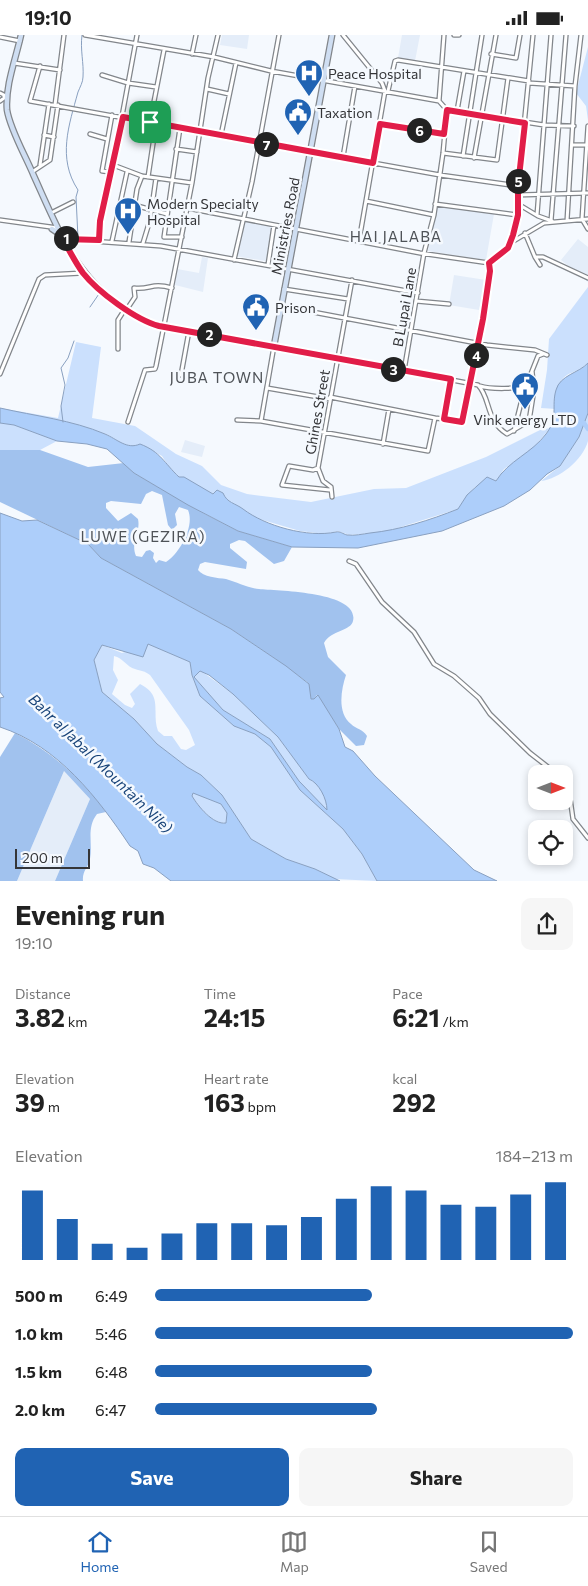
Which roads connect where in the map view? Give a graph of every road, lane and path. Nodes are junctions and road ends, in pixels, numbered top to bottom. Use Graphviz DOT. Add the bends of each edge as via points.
graph roads {
  1 [pos="21,35"];
  2 [pos="64,35"];
  3 [pos="85,35"];
  4 [pos="137,35"];
  5 [pos="196,35"];
  6 [pos="218,35"];
  7 [pos="278,35"];
  8 [pos="332,35"];
  9 [pos="343,35"];
  10 [pos="444,35"];
  11 [pos="454,35"];
  12 [pos="459,35"];
  13 [pos="482,35"];
  14 [pos="496,35"];
  15 [pos="520,35"];
  16 [pos="533,35"];
  17 [pos="551,35"];
  18 [pos="566,35"];
  19 [pos="580,35"];
  20 [pos="0,37"];
  21 [pos="20,41"];
  22 [pos="135,45"];
  23 [pos="164,50"];
  24 [pos="192,54"];
  25 [pos="491,54"];
  26 [pos="214,57"];
  27 [pos="14,63"];
  28 [pos="236,63"];
  29 [pos="40,66"];
  30 [pos="442,68"];
  31 [pos="60,70"];
  32 [pos="271,71"];
  33 [pos="464,71"];
  34 [pos="475,73"];
  35 [pos="487,74"];
  36 [pos="102,75"];
  37 [pos="508,78"];
  38 [pos="324,80"];
  39 [pos="529,82"];
  40 [pos="128,83"];
  41 [pos="547,85"];
  42 [pos="356,86"];
  43 [pos="562,86"];
  44 [pos="575,86"];
  45 [pos="156,87"];
  46 [pos="207,89"];
  47 [pos="387,91"];
  48 [pos="229,94"];
  49 [pos="4,96"];
  50 [pos="0,101"];
  51 [pos="439,101"];
  52 [pos="49,104"];
  53 [pos="57,105"];
  54 [pos="447,110"];
  55 [pos="457,111"];
  56 [pos="469,113"];
  57 [pos="112,115"];
  58 [pos="481,116"];
  59 [pos="123,117"];
  60 [pos="504,120"];
  61 [pos="150,122"];
  62 [pos="156,123"];
  63 [pos="525,123"];
  64 [pos="380,124"];
  65 [pos="544,125"];
  66 [pos="560,125"];
  67 [pos="574,126"];
  68 [pos="588,126"];
  69 [pos="180,128"];
  70 [pos="201,131"];
  71 [pos="90,134"];
  72 [pos="444,134"];
  73 [pos="44,135"];
  74 [pos="221,135"];
  75 [pos="54,137"];
  76 [pos="107,139"];
  77 [pos="258,143"];
  78 [pos="573,145"];
  79 [pos="587,145"];
  80 [pos="176,149"];
  81 [pos="106,151"];
  82 [pos="115,152"];
  83 [pos="197,152"];
  84 [pos="311,153"];
  85 [pos="443,153"];
  86 [pos="463,156"];
  87 [pos="343,157"];
  88 [pos="474,158"];
  89 [pos="373,163"];
  90 [pos="112,165"];
  91 [pos="40,166"];
  92 [pos="32,172"];
  93 [pos="110,172"];
  94 [pos="127,172"];
  95 [pos="440,175"];
  96 [pos="142,176"];
  97 [pos="148,177"];
  98 [pos="156,178"];
  99 [pos="172,180"];
  100 [pos="192,183"];
  101 [pos="518,186"];
  102 [pos="586,193"];
  103 [pos="518,195"];
  104 [pos="539,195"];
  105 [pos="554,195"];
  106 [pos="569,195"];
  107 [pos="366,201"];
  108 [pos="73,202"];
  109 [pos="518,203"];
  110 [pos="435,204"];
  111 [pos="134,205"];
  112 [pos="187,208"];
  113 [pos="151,209"];
  114 [pos="51,213"];
  115 [pos="118,214"];
  116 [pos="167,214"];
  117 [pos="434,215"];
  118 [pos="518,215"];
  119 [pos="537,215"];
  120 [pos="242,218"];
  121 [pos="0,219"];
  122 [pos="131,219"];
  123 [pos="582,219"];
  124 [pos="588,219"];
  125 [pos="55,221"];
  126 [pos="551,221"];
  127 [pos="567,221"];
  128 [pos="560,222"];
  129 [pos="274,225"];
  130 [pos="50,228"];
  131 [pos="296,229"];
  132 [pos="588,229"];
  133 [pos="61,233"];
  134 [pos="525,233"];
  135 [pos="182,237"];
  136 [pos="99,240"];
  137 [pos="112,241"];
  138 [pos="359,241"];
  139 [pos="128,242"];
  140 [pos="512,242"];
  141 [pos="143,243"];
  142 [pos="179,249"];
  143 [pos="424,253"];
  144 [pos="535,257"];
  145 [pos="234,260"];
  146 [pos="489,263"];
  147 [pos="268,265"];
  148 [pos="540,265"];
  149 [pos="288,269"];
  150 [pos="83,273"];
  151 [pos="588,277"];
  152 [pos="352,280"];
  153 [pos="172,288"];
  154 [pos="284,289"];
  155 [pos="418,293"];
  156 [pos="348,299"];
  157 [pos="416,301"];
  158 [pos="449,304"];
  159 [pos="281,306"];
  160 [pos="126,309"];
  161 [pos="344,319"];
  162 [pos="164,327"];
  163 [pos="189,331"];
  164 [pos="410,332"];
  165 [pos="478,343"];
  166 [pos="274,346"];
  167 [pos="118,349"];
  168 [pos="338,357"];
  169 [pos="404,371"];
  170 [pos="532,371"];
  171 [pos="0,374"];
  172 [pos="177,374"];
  173 [pos="451,379"];
  174 [pos="469,382"];
  175 [pos="527,384"];
  176 [pos="479,385"];
  177 [pos="267,388"];
  178 [pos="330,398"];
  179 [pos="389,409"];
  180 [pos="435,419"];
  181 [pos="444,419"];
  182 [pos="237,421"];
  183 [pos="262,421"];
  184 [pos="128,422"];
  185 [pos="514,431"];
  186 [pos="324,432"];
  187 [pos="382,444"];
  188 [pos="318,468"];
  189 [pos="330,490"];
  190 [pos="332,497"];
  191 [pos="349,561"];
  192 [pos="547,765"];
  193 [pos="572,810"];
  194 [pos="588,838"];
  1 -- 21 [label="street"];
  2 -- 31 [label="street"];
  3 -- 22 [label="street"];
  4 -- 22 [label="street"];
  5 -- 24 [label="street"];
  6 -- 26 [label="street"];
  7 -- 32 [label="street"];
  8 -- 38 [label="street, Ministries Road"];
  9 -- 47 [label="street"];
  10 -- 30 [label="street"];
  11 -- 12 [label="street"];
  13 -- 34 [label="street"];
  14 -- 25 [label="street"];
  15 -- 25 [label="street" via="516,58"];
  16 -- 39 [label="street"];
  17 -- 41 [label="street"];
  18 -- 43 [label="street"];
  19 -- 44 [label="street"];
  20 -- 21 [label="street"];
  21 -- 27 [label="street"];
  22 -- 23 [label="street"];
  22 -- 40 [label="street"];
  23 -- 24 [label="street"];
  23 -- 45 [label="street"];
  24 -- 26 [label="street"];
  25 -- 35 [label="street"];
  26 -- 28 [label="street"];
  26 -- 46 [label="street"];
  27 -- 29 [label="street"];
  27 -- 49 [label="street"];
  28 -- 32 [label="street"];
  28 -- 48 [label="street"];
  29 -- 31 [label="street"];
  29 -- 52 [label="street" via="30,101"];
  30 -- 33 [label="street"];
  30 -- 47 [label="street" via="395,61"];
  30 -- 51 [label="street"];
  31 -- 53 [label="street"];
  32 -- 38 [label="street"];
  32 -- 77 [label="street"];
  33 -- 34 [label="street"];
  33 -- 55 [label="street"];
  34 -- 35 [label="street"];
  34 -- 56 [label="street"];
  35 -- 37 [label="street"];
  35 -- 58 [label="street"];
  36 -- 40 [label="street"];
  37 -- 39 [label="street"];
  37 -- 60 [label="street"];
  38 -- 42 [label="street"];
  38 -- 84 [label="street, Ministries Road"];
  39 -- 41 [label="street"];
  39 -- 63 [label="street"];
  40 -- 45 [label="street"];
  40 -- 59 [label="street"];
  41 -- 43 [label="street"];
  41 -- 65 [label="street"];
  42 -- 47 [label="street"];
  42 -- 87 [label="street"];
  43 -- 44 [label="street"];
  43 -- 66 [label="street"];
  44 -- 67 [label="street"];
  45 -- 61 [label="street"];
  46 -- 48 [label="street"];
  46 -- 70 [label="street"];
  47 -- 51 [label="street"];
  47 -- 64 [label="street"];
  48 -- 74 [label="street"];
  49 -- 50 [label="street"];
  49 -- 92 [label="street" via="8,115"];
  51 -- 54 [label="street"];
  52 -- 53 [label="street"];
  52 -- 73 [label="street"];
  53 -- 57 [label="street"];
  53 -- 75 [label="street"];
  54 -- 55 [label="street"];
  54 -- 72 [label="street, B Lupai Lane"];
  55 -- 56 [label="street"];
  56 -- 58 [label="street"];
  56 -- 86 [label="street"];
  57 -- 59 [label="street"];
  57 -- 76 [label="street"];
  58 -- 60 [label="street"];
  58 -- 88 [label="street"];
  59 -- 61 [label="street"];
  59 -- 82 [label="street"];
  60 -- 63 [label="street"];
  60 -- 88 [label="street" via="497,160"];
  61 -- 62 [label="street"];
  62 -- 69 [label="street"];
  62 -- 97 [label="street"];
  63 -- 65 [label="street"];
  63 -- 101 [label="street"];
  64 -- 72 [label="street"];
  64 -- 89 [label="street"];
  65 -- 66 [label="street"];
  65 -- 104 [label="street"];
  66 -- 67 [label="street"];
  66 -- 105 [label="street"];
  67 -- 78 [label="street"];
  68 -- 79 [label="street"];
  69 -- 70 [label="street"];
  69 -- 80 [label="street"];
  70 -- 74 [label="street"];
  70 -- 83 [label="street"];
  71 -- 76 [label="street"];
  72 -- 85 [label="street, B Lupai Lane"];
  73 -- 75 [label="street"];
  73 -- 91 [label="street"];
  74 -- 77 [label="street"];
  75 -- 91 [label="street" via="50,161"];
  76 -- 81 [label="street"];
  77 -- 84 [label="street"];
  77 -- 120 [label="street"];
  78 -- 79 [label="street"];
  78 -- 106 [label="street"];
  79 -- 102 [label="street"];
  80 -- 83 [label="street"];
  80 -- 99 [label="street"];
  81 -- 82 [label="street"];
  81 -- 93 [label="street" via="102,171"];
  82 -- 90 [label="street"];
  83 -- 100 [label="street"];
  84 -- 87 [label="street"];
  84 -- 131 [label="street, Ministries Road"];
  85 -- 86 [label="street"];
  85 -- 95 [label="street, B Lupai Lane"];
  86 -- 88 [label="street"];
  87 -- 89 [label="street"];
  89 -- 95 [label="street"];
  89 -- 107 [label="street"];
  90 -- 93 [label="street"];
  90 -- 94 [label="street"];
  91 -- 92 [label="street"];
  92 -- 114 [label="street"];
  93 -- 136 [label="street"];
  94 -- 96 [label="street"];
  94 -- 115 [label="street"];
  95 -- 101 [label="street"];
  95 -- 110 [label="street, B Lupai Lane"];
  96 -- 97 [label="street"];
  96 -- 111 [label="street"];
  97 -- 98 [label="street"];
  98 -- 99 [label="street"];
  98 -- 113 [label="street"];
  99 -- 100 [label="street"];
  99 -- 116 [label="street"];
  100 -- 112 [label="street"];
  101 -- 103 [label="street"];
  102 -- 106 [label="street"];
  102 -- 123 [label="street"];
  103 -- 104 [label="street"];
  103 -- 109 [label="street"];
  104 -- 105 [label="street"];
  104 -- 119 [label="street"];
  105 -- 106 [label="street"];
  105 -- 126 [label="street"];
  106 -- 127 [label="street"];
  107 -- 117 [label="street"];
  107 -- 138 [label="street"];
  108 -- 114 [label="street"];
  109 -- 118 [label="street"];
  109 -- 119 [label="street"];
  110 -- 117 [label="street, B Lupai Lane"];
  110 -- 118 [label="street"];
  111 -- 113 [label="street"];
  111 -- 122 [label="street"];
  112 -- 120 [label="street"];
  112 -- 135 [label="street"];
  113 -- 116 [label="street"];
  113 -- 141 [label="street"];
  114 -- 125 [label="street"];
  115 -- 122 [label="street"];
  115 -- 137 [label="street"];
  116 -- 135 [label="street" via="164,237"];
  117 -- 143 [label="street, B Lupai Lane"];
  118 -- 140 [label="street"];
  119 -- 126 [label="street"];
  120 -- 129 [label="street"];
  120 -- 145 [label="street"];
  121 -- 130 [label="street"];
  122 -- 139 [label="street"];
  123 -- 124 [label="street"];
  123 -- 127 [label="street"];
  123 -- 132 [label="street"];
  125 -- 130 [label="street"];
  125 -- 133 [label="street"];
  126 -- 128 [label="street"];
  127 -- 128 [label="street"];
  128 -- 134 [label="street" via="544,223"];
  129 -- 131 [label="street"];
  129 -- 147 [label="street"];
  130 -- 133 [label="street"];
  130 -- 133 [label="street"];
  131 -- 138 [label="street"];
  131 -- 149 [label="street, Ministries Road"];
  133 -- 136 [label="street"];
  133 -- 150 [label="street"];
  134 -- 140 [label="street"];
  134 -- 144 [label="street"];
  135 -- 142 [label="street"];
  136 -- 137 [label="street"];
  137 -- 139 [label="street"];
  138 -- 143 [label="street"];
  139 -- 141 [label="street"];
  140 -- 146 [label="street"];
  141 -- 142 [label="street"];
  142 -- 145 [label="street"];
  142 -- 153 [label="street"];
  143 -- 146 [label="street"];
  143 -- 155 [label="street, B Lupai Lane"];
  144 -- 148 [label="street"];
  144 -- 151 [label="street" via="543,257"];
  145 -- 147 [label="street"];
  146 -- 165 [label="street"];
  147 -- 149 [label="street"];
  149 -- 152 [label="street"];
  149 -- 154 [label="street, Ministries Road"];
  150 -- 160 [label="street"];
  150 -- 171 [label="street" via="41,277"];
  152 -- 155 [label="street"];
  152 -- 156 [label="street, Ghines Street"];
  153 -- 160 [label="street" via="155,284 134,288 135,297"];
  153 -- 162 [label="street"];
  154 -- 156 [label="street"];
  154 -- 159 [label="street, Ministries Road"];
  155 -- 157 [label="street, B Lupai Lane"];
  156 -- 161 [label="street, Ghines Street"];
  157 -- 158 [label="street"];
  157 -- 164 [label="street, B Lupai Lane"];
  159 -- 161 [label="street"];
  159 -- 166 [label="street, Ministries Road"];
  160 -- 162 [label="street" via="145,321"];
  160 -- 167 [label="street" via="118,320"];
  161 -- 164 [label="street"];
  161 -- 168 [label="street, Ghines Street"];
  162 -- 163 [label="street"];
  162 -- 184 [label="street" via="156,368 145,370"];
  163 -- 166 [label="street"];
  163 -- 172 [label="street" via="181,375"];
  164 -- 165 [label="street"];
  164 -- 169 [label="street, B Lupai Lane"];
  165 -- 170 [label="street" via="535,350 546,355 540,355"];
  165 -- 174 [label="street"];
  166 -- 168 [label="street"];
  166 -- 177 [label="street, Ministries Road"];
  168 -- 169 [label="street"];
  168 -- 178 [label="street, Ghines Street"];
  169 -- 173 [label="street"];
  170 -- 175 [label="street"];
  170 -- 185 [label="street" via="534,390 529,421"];
  173 -- 174 [label="street"];
  173 -- 181 [label="street"];
  174 -- 176 [label="street"];
  174 -- 181 [label="street" via="463,421"];
  175 -- 176 [label="street" via="492,389"];
  175 -- 185 [label="street"];
  176 -- 185 [label="street" via="498,426 506,434"];
  177 -- 178 [label="street"];
  177 -- 183 [label="street, Ministries Road"];
  178 -- 179 [label="street"];
  178 -- 186 [label="street, Ghines Street"];
  179 -- 180 [label="street"];
  179 -- 187 [label="street"];
  180 -- 181 [label="street"];
  180 -- 187 [label="street" via="428,451"];
  182 -- 183 [label="street"];
  183 -- 186 [label="street"];
  186 -- 187 [label="street"];
  186 -- 188 [label="street, Ghines Street"];
  188 -- 189 [label="street"];
  188 -- 189 [label="street, Ghines Street" via="289,466 282,485"];
  189 -- 190 [label="street"];
  191 -- 192 [label="street" via="356,564 382,602 414,632 434,663 480,698 490,714"];
  193 -- 194 [label="street" via="573,819"];
}
